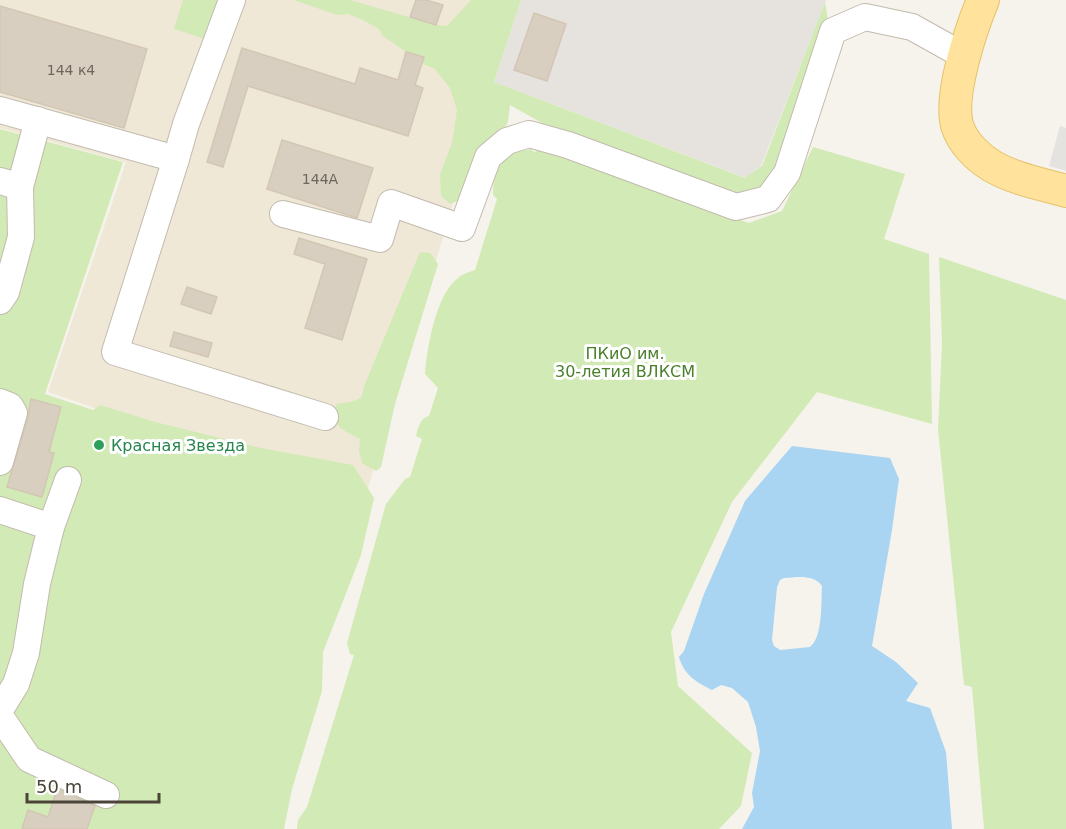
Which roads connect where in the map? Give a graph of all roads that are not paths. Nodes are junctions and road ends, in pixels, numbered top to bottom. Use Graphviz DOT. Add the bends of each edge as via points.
graph roads {
  1 [pos="232,0"];
  2 [pos="983,0"];
  3 [pos="964,56"];
  4 [pos="0,110"];
  5 [pos="38,120"];
  6 [pos="176,159"];
  7 [pos="10,184"];
  8 [pos="1066,191"];
  9 [pos="284,214"];
  10 [pos="0,301"];
  11 [pos="0,402"];
  12 [pos="325,417"];
  13 [pos="0,462"];
  14 [pos="68,480"];
  15 [pos="0,510"];
  16 [pos="51,527"];
  17 [pos="0,710"];
  18 [pos="0,716"];
  19 [pos="106,795"];
  1 -- 6 [label="lane"];
  2 -- 3 [label="main road"];
  3 -- 8 [label="main road" via="956,94 957,125 969,148 992,166 1014,176"];
  3 -- 9 [label="lane" via="912,27 865,17 833,31 787,173 768,199 741,206 529,134 507,141 488,157 462,228 391,203 380,239"];
  4 -- 5 [label="lane"];
  5 -- 6 [label="lane"];
  5 -- 7 [label="lane"];
  6 -- 12 [label="lane" via="115,352"];
  7 -- 10 [label="lane" via="21,237"];
  11 -- 13 [label="lane" via="10,406 14,413"];
  14 -- 16 [label="lane"];
  15 -- 16 [label="lane"];
  16 -- 17 [label="lane" via="26,653 16,684"];
  18 -- 19 [label="lane" via="29,759"];
}
